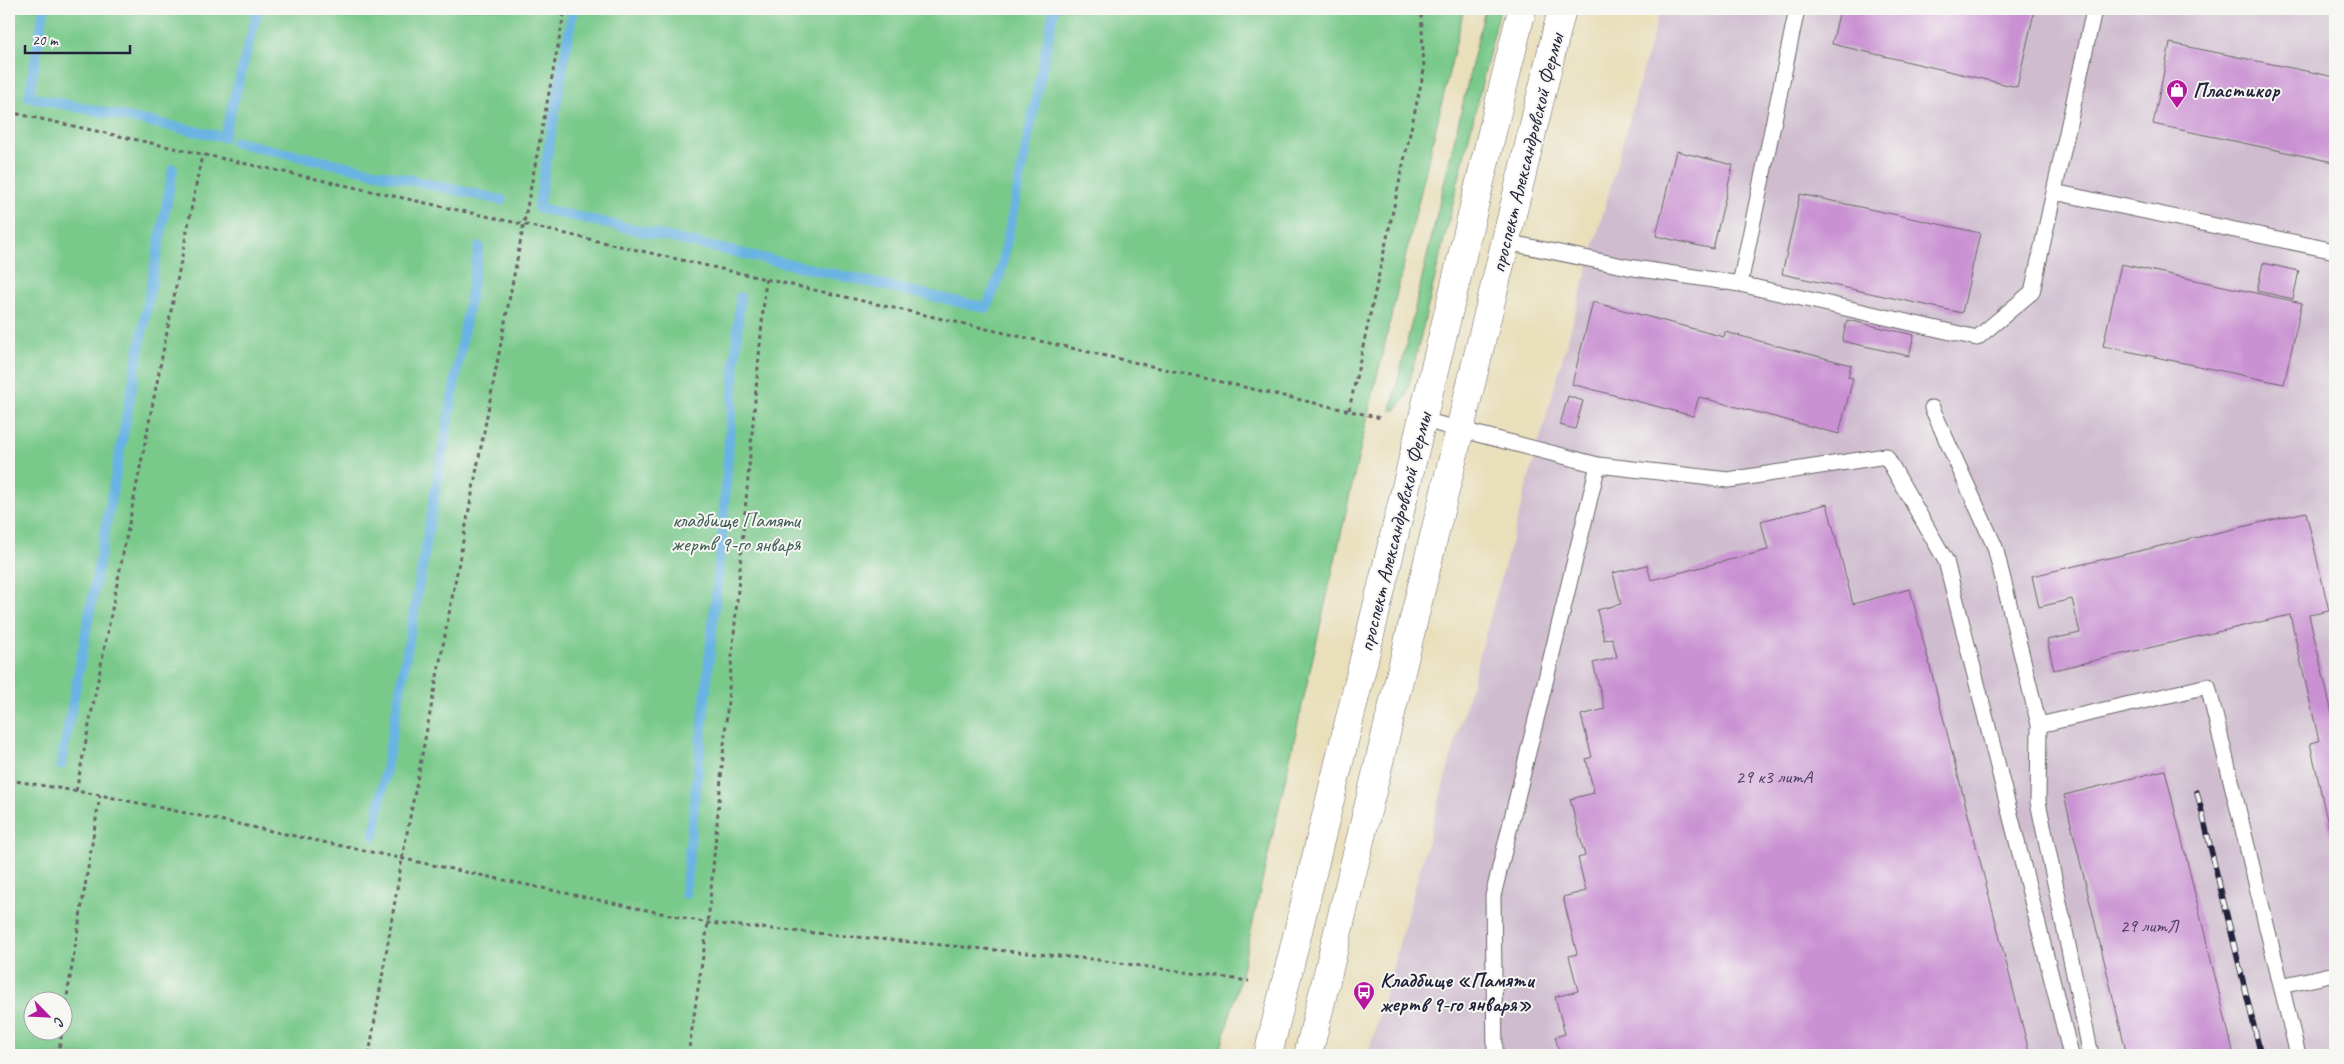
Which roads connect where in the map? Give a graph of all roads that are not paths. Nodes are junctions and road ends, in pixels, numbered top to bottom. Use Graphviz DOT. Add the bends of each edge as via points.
graph roads {
  1 [pos="1522,9"];
  2 [pos="1562,9"];
  3 [pos="1797,9"];
  4 [pos="2094,10"];
  5 [pos="2054,192"];
  6 [pos="1506,242"];
  7 [pos="2335,251"];
  8 [pos="1740,284"];
  9 [pos="1932,408"];
  10 [pos="1423,420"];
  11 [pos="1459,429"];
  12 [pos="1598,465"];
  13 [pos="2040,725"];
  14 [pos="2335,974"];
  15 [pos="2281,986"];
  16 [pos="1268,1055"];
  17 [pos="1308,1055"];
  18 [pos="1495,1055"];
  19 [pos="2071,1055"];
  20 [pos="2092,1055"];
  21 [pos="2298,1055"];
  1 -- 10 [label="main road, проспект Александровской Фермы"];
  2 -- 6 [label="main road, проспект Александровской Фермы"];
  3 -- 8 [label="lane"];
  4 -- 5 [label="lane"];
  5 -- 7 [label="lane"];
  5 -- 8 [label="lane" via="2032,292 1977,338"];
  6 -- 8 [label="lane" via="1628,267"];
  6 -- 11 [label="main road, проспект Александровской Фермы"];
  9 -- 13 [label="lane" via="1995,547"];
  10 -- 11 [label="lane"];
  10 -- 16 [label="main road, проспект Александровской Фермы"];
  11 -- 12 [label="lane"];
  11 -- 17 [label="main road, проспект Александровской Фермы"];
  12 -- 18 [label="lane" via="1493,896"];
  12 -- 19 [label="lane" via="1728,480 1886,456 1946,561"];
  13 -- 15 [label="lane" via="2208,686"];
  13 -- 20 [label="lane" via="2038,802"];
  14 -- 15 [label="lane"];
  15 -- 21 [label="lane"];
}
